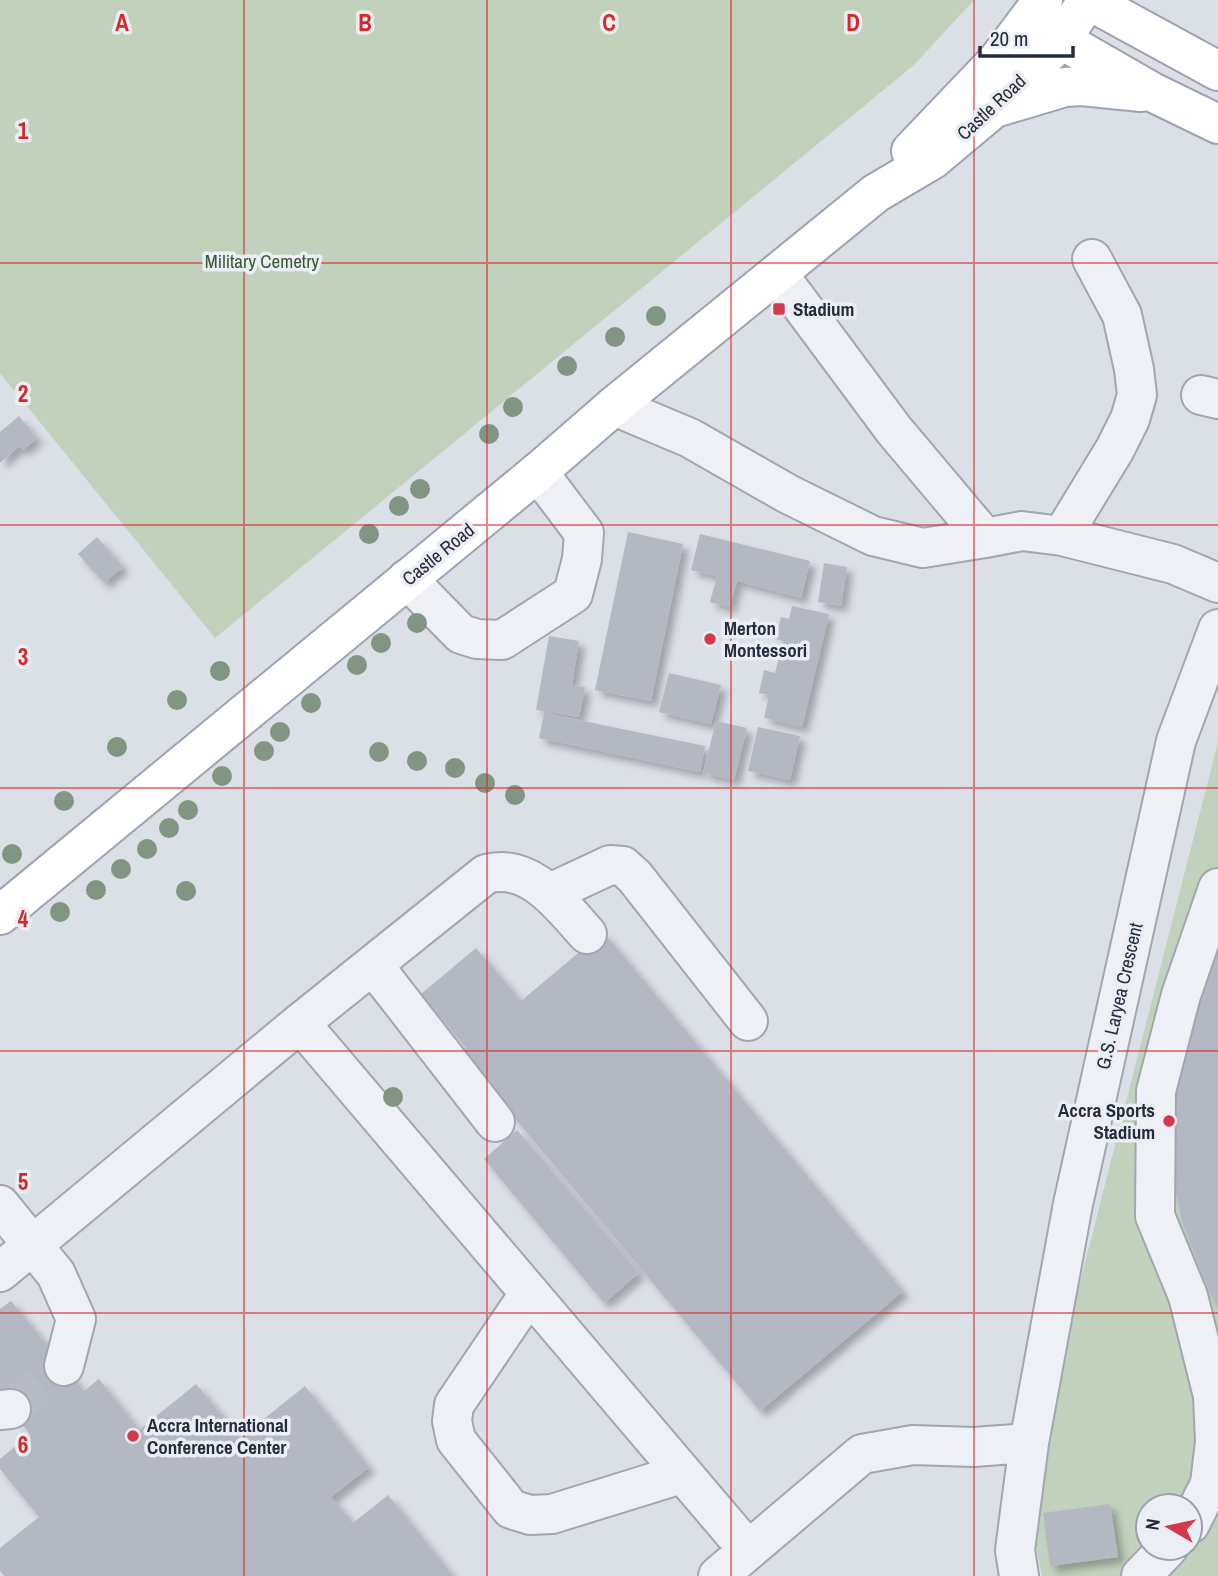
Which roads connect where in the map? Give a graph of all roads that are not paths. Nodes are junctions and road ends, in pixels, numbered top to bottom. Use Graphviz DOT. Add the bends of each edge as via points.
graph roads {
  1 [pos="1088,0"];
  2 [pos="1139,0"];
  3 [pos="1035,10"];
  4 [pos="1061,40"];
  5 [pos="1166,44"];
  6 [pos="1218,71"];
  7 [pos="1152,92"];
  8 [pos="993,109"];
  9 [pos="1218,124"];
  10 [pos="876,193"];
  11 [pos="1092,259"];
  12 [pos="778,274"];
  13 [pos="614,406"];
  14 [pos="538,472"];
  15 [pos="1062,536"];
  16 [pos="985,538"];
  17 [pos="407,579"];
  18 [pos="1218,583"];
  19 [pos="1218,629"];
  20 [pos="1218,888"];
  21 [pos="550,893"];
  22 [pos="0,915"];
  23 [pos="587,934"];
  24 [pos="373,965"];
  25 [pos="748,1020"];
  26 [pos="300,1023"];
  27 [pos="495,1122"];
  28 [pos="0,1205"];
  29 [pos="33,1244"];
  30 [pos="0,1272"];
  31 [pos="529,1294"];
  32 [pos="64,1366"];
  33 [pos="1028,1443"];
  34 [pos="681,1474"];
  35 [pos="1204,1496"];
  36 [pos="748,1550"];
  37 [pos="1154,1562"];
  38 [pos="718,1576"];
  39 [pos="1019,1576"];
  40 [pos="1141,1576"];
  1 -- 4 [label="main road, Castle Road"];
  1 -- 5 [label="main road"];
  2 -- 5 [label="main road"];
  3 -- 4 [label="main road"];
  3 -- 10 [label="main road, Castle Road" via="997,61 924,135"];
  4 -- 7 [label="main road"];
  4 -- 8 [label="main road, Castle Road"];
  5 -- 6 [label="main road"];
  7 -- 8 [label="main road" via="1065,86"];
  7 -- 9 [label="main road"];
  8 -- 10 [label="main road, Castle Road" via="932,160"];
  10 -- 12 [label="main road, Castle Road"];
  11 -- 15 [label="lane" via="1122,315 1137,395 1115,449"];
  12 -- 13 [label="main road, Castle Road"];
  12 -- 16 [label="lane" via="894,430"];
  13 -- 14 [label="main road, Castle Road"];
  13 -- 16 [label="lane" via="690,438 873,536 923,548"];
  14 -- 17 [label="main road, Castle Road"];
  14 -- 17 [label="lane" via="584,533 573,594 502,640 477,639 461,634"];
  15 -- 16 [label="lane" via="1023,531"];
  15 -- 18 [label="lane" via="1173,564"];
  17 -- 22 [label="main road, Castle Road"];
  19 -- 33 [label="lane, G.S. Laryea Crescent" via="1176,741 1073,1204"];
  20 -- 35 [label="lane" via="1181,995 1156,1091 1155,1216 1188,1296 1213,1396 1215,1441 1210,1484"];
  21 -- 23 [label="lane"];
  21 -- 24 [label="lane" via="519,874 500,870 486,874"];
  21 -- 25 [label="lane" via="610,865 624,866"];
  24 -- 26 [label="lane"];
  24 -- 27 [label="lane"];
  26 -- 29 [label="lane"];
  26 -- 31 [label="lane"];
  28 -- 29 [label="lane"];
  29 -- 30 [label="lane"];
  29 -- 32 [label="lane" via="56,1274 76,1319"];
  31 -- 34 [label="lane"];
  31 -- 34 [label="lane" via="454,1405 452,1421 456,1440 511,1509 530,1515 552,1514"];
  33 -- 36 [label="lane" via="913,1445 862,1454"];
  33 -- 39 [label="lane, G.S. Laryea Crescent" via="1015,1550"];
  34 -- 36 [label="lane"];
  36 -- 38 [label="lane"];
  37 -- 40 [label="lane"];
}
